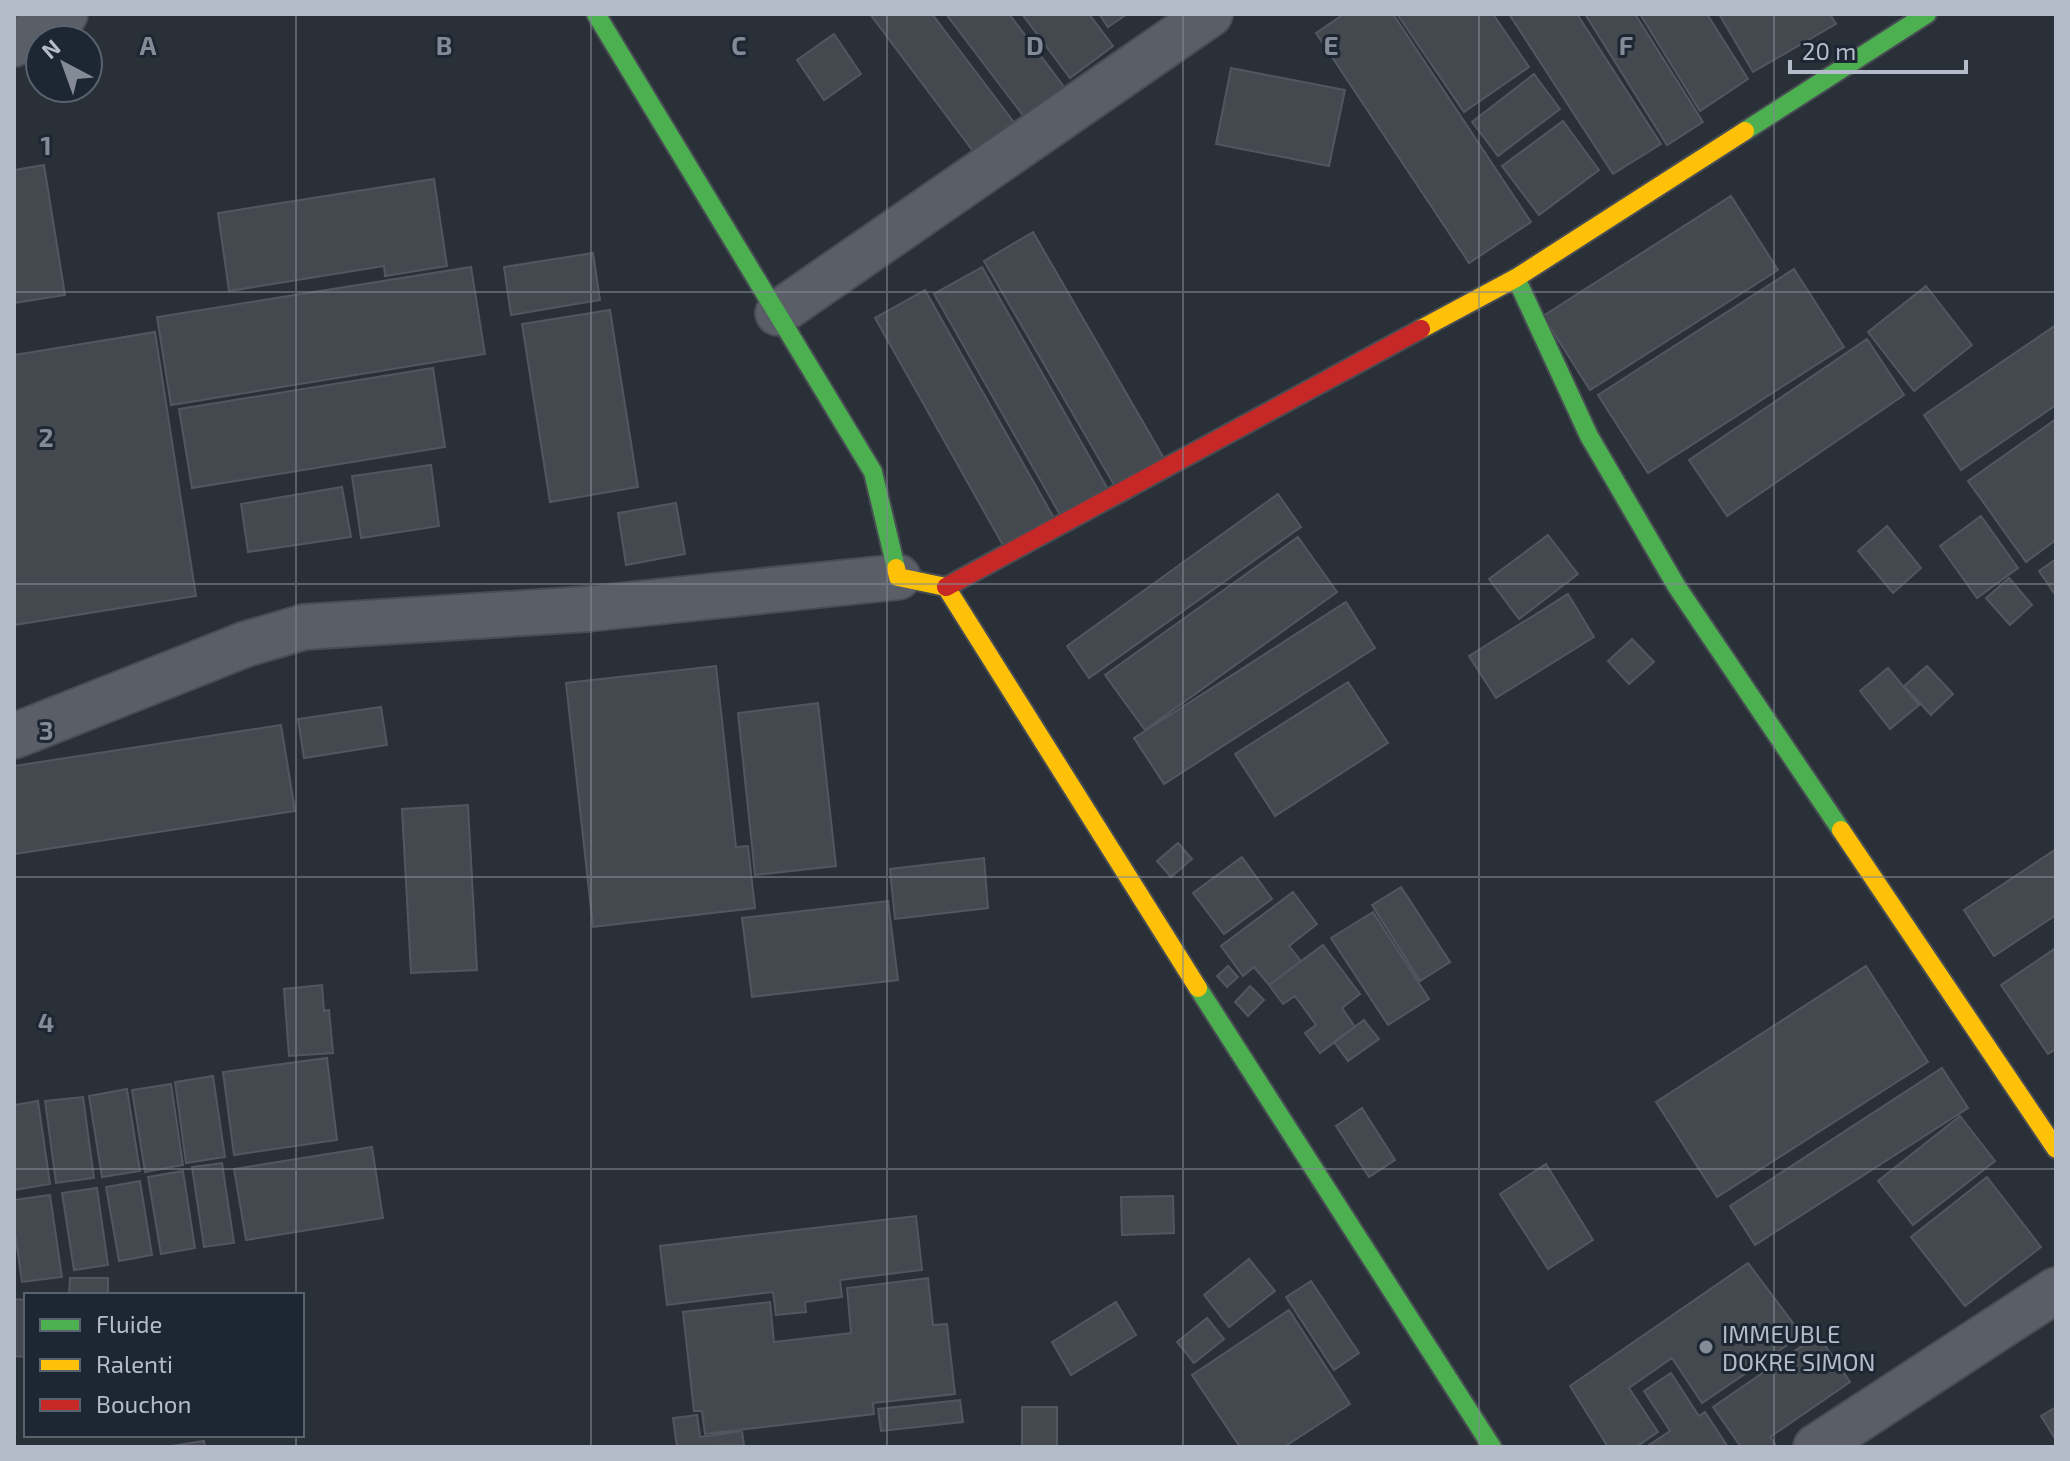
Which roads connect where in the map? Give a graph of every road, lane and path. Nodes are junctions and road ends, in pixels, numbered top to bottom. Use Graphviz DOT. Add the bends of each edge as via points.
graph roads {
  1 [pos="65,14"];
  2 [pos="596,14"];
  3 [pos="1210,14"];
  4 [pos="1927,14"];
  5 [pos="14,44"];
  6 [pos="1516,278"];
  7 [pos="778,313"];
  8 [pos="898,577"];
  9 [pos="946,587"];
  10 [pos="14,736"];
  11 [pos="2056,1149"];
  12 [pos="2056,1290"];
  13 [pos="1492,1447"];
  14 [pos="1816,1447"];
  1 -- 5 [label="street"];
  2 -- 7 [label="street"];
  3 -- 7 [label="street"];
  4 -- 6 [label="street"];
  6 -- 9 [label="street"];
  6 -- 11 [label="street" via="1589,436 1677,587"];
  7 -- 8 [label="street" via="873,472"];
  8 -- 9 [label="street"];
  8 -- 10 [label="street" via="587,609 304,627 246,644"];
  9 -- 13 [label="street"];
  12 -- 14 [label="street"];
}
